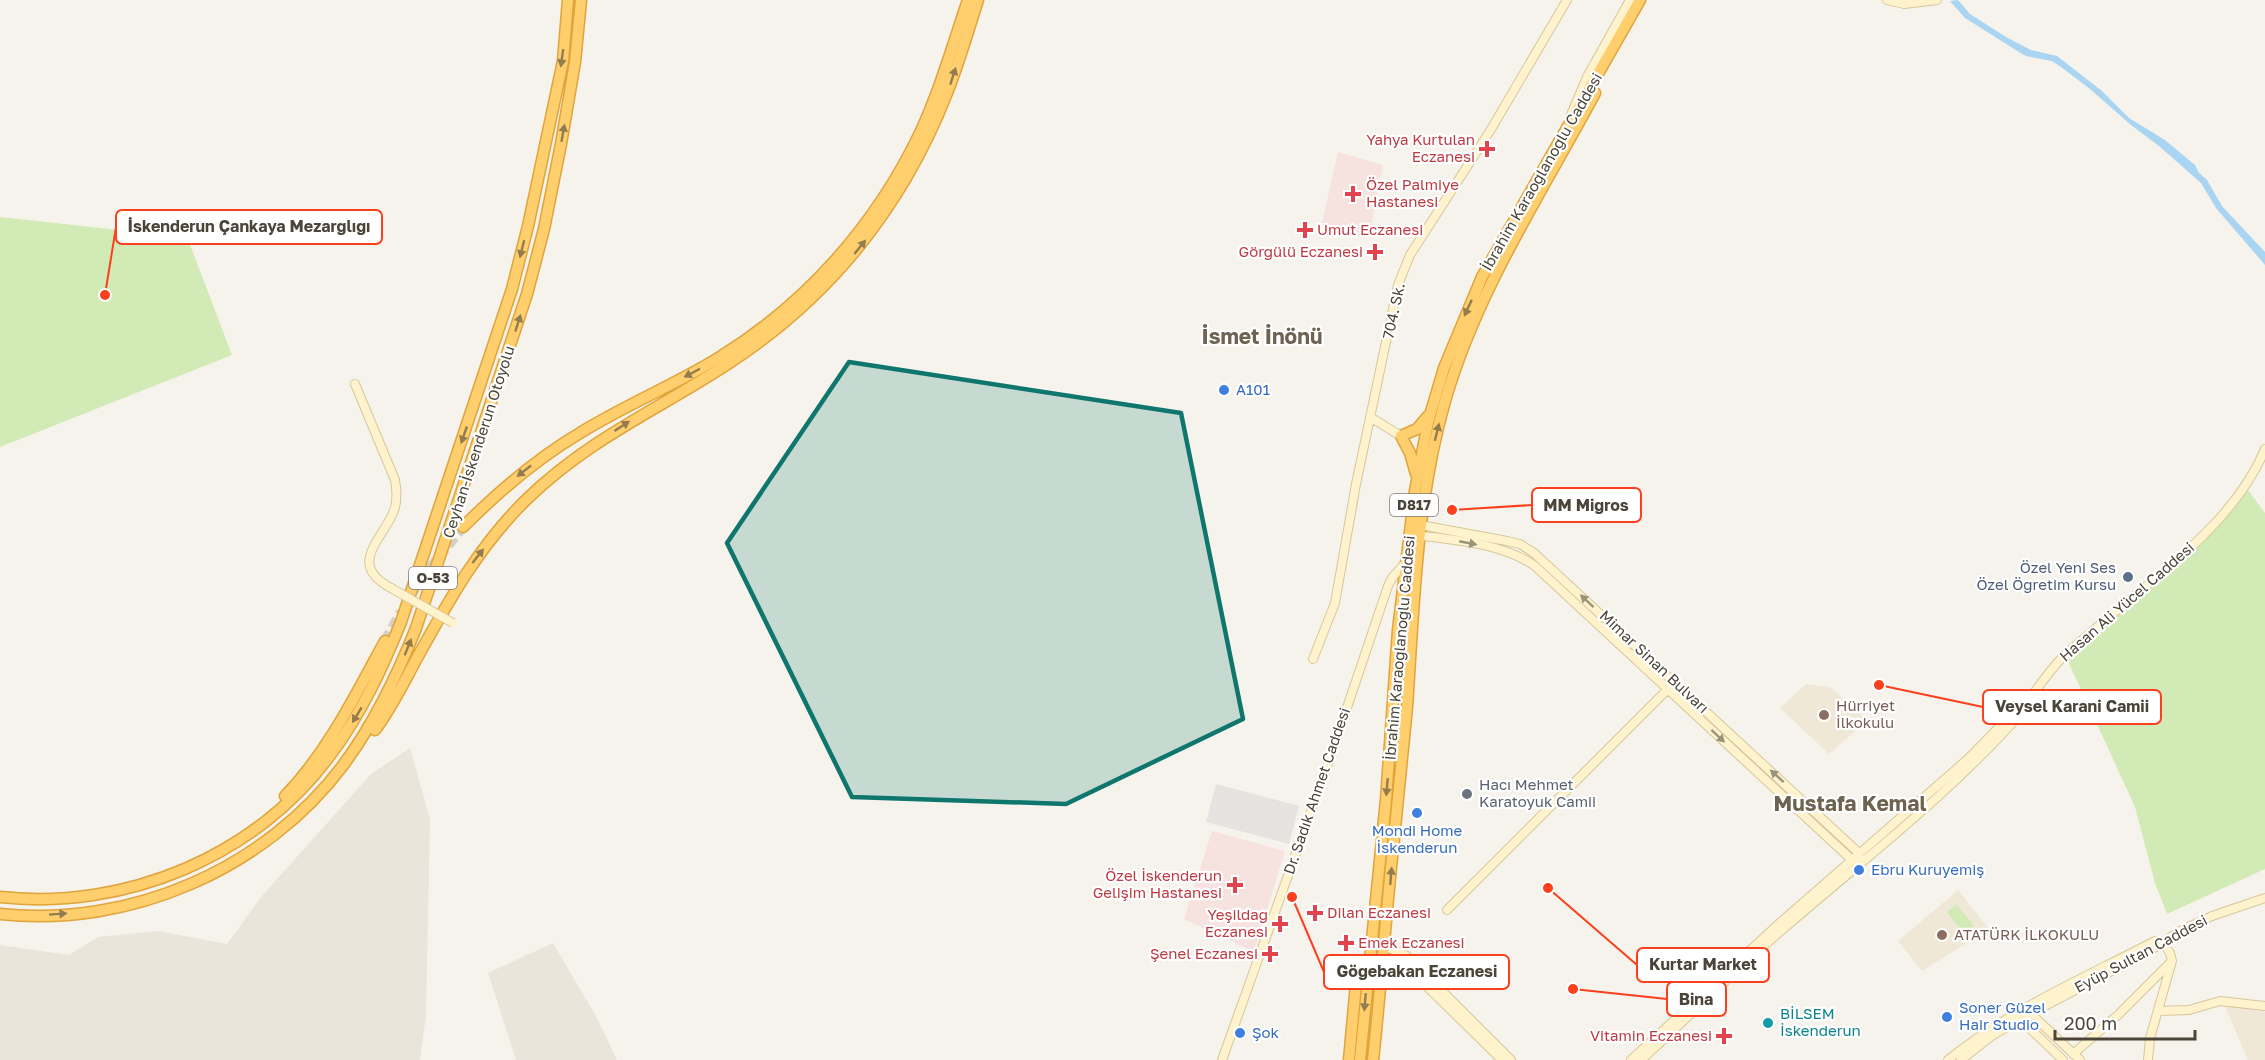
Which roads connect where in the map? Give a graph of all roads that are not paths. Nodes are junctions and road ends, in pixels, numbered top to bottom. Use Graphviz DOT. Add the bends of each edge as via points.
graph roads {
  1 [pos="568,0"];
  2 [pos="581,0"];
  3 [pos="968,0"];
  4 [pos="978,0"];
  5 [pos="1567,0"];
  6 [pos="1630,0"];
  7 [pos="1640,0"];
  8 [pos="1648,0"];
  9 [pos="1887,0"];
  10 [pos="1936,0"];
  11 [pos="1566,131"];
  12 [pos="354,384"];
  13 [pos="1431,411"];
  14 [pos="1370,417"];
  15 [pos="1401,436"];
  16 [pos="2265,449"];
  17 [pos="1417,479"];
  18 [pos="463,527"];
  19 [pos="1415,530"];
  20 [pos="1407,560"];
  21 [pos="453,623"];
  22 [pos="385,641"];
  23 [pos="1313,659"];
  24 [pos="1675,682"];
  25 [pos="1668,690"];
  26 [pos="1857,858"];
  27 [pos="238,861"];
  28 [pos="187,868"];
  29 [pos="0,897"];
  30 [pos="2265,898"];
  31 [pos="1447,910"];
  32 [pos="0,914"];
  33 [pos="2180,931"];
  34 [pos="2163,943"];
  35 [pos="1371,945"];
  36 [pos="1385,947"];
  37 [pos="2172,961"];
  38 [pos="1369,965"];
  39 [pos="1383,967"];
  40 [pos="2265,1006"];
  41 [pos="2158,1011"];
  42 [pos="2030,1013"];
  43 [pos="2020,1019"];
  44 [pos="2077,1057"];
  45 [pos="1222,1060"];
  46 [pos="1349,1060"];
  47 [pos="1360,1060"];
  48 [pos="1373,1060"];
  49 [pos="1503,1060"];
  50 [pos="1510,1060"];
  51 [pos="1631,1060"];
  52 [pos="1641,1060"];
  53 [pos="1948,1060"];
  54 [pos="1961,1060"];
  55 [pos="2063,1060"];
  56 [pos="2148,1060"];
  1 -- 28 [label="highway, Ceyhan-İskenderun Otoyolu / O-53, one-way" via="562,62 512,289 424,556 381,670 358,714 304,788 270,819 230,847"];
  27 -- 2 [label="highway, Ceyhan-İskenderun Otoyolu / O-53, one-way" via="280,831 344,765 396,677 416,628 528,294 561,144"];
  3 -- 18 [label="highway, one-way" via="938,87 902,167 858,233 810,288 782,314 718,358 540,458"];
  27 -- 4 [label="highway, one-way" via="282,833 347,768 379,725 474,561 526,500 588,448 759,343 817,295 840,270 887,211 910,172 948,92"];
  5 -- 14 [label="street, 704. Sk." via="1490,131 1410,255 1398,285"];
  6 -- 11 [label="street" via="1583,86"];
  7 -- 11 [label="highway, İbrahim Karaoğlanoğlu Caddesi / D817"];
  19 -- 8 [label="highway, İbrahim Karaoğlanoğlu Caddesi / D817, one-way" via="1445,401 1484,296"];
  9 -- 10 [label="street" via="1904,4"];
  11 -- 13 [label="highway, İbrahim Karaoğlanoğlu Caddesi / D817, one-way" via="1482,277 1454,340"];
  12 -- 21 [label="street, bridge" via="397,492 393,513 370,550 374,576"];
  13 -- 15 [label="highway" via="1417,429"];
  13 -- 17 [label="highway, İbrahim Karaoğlanoğlu Caddesi / D817"];
  14 -- 15 [label="street"];
  14 -- 23 [label="street, 704. Sk." via="1335,603"];
  15 -- 17 [label="highway"];
  16 -- 26 [label="street, Hasan Ali Yücel Caddesi" via="2235,500 2202,535 2059,661 2023,707"];
  17 -- 19 [label="highway, İbrahim Karaoğlanoğlu Caddesi / D817"];
  19 -- 20 [label="highway, İbrahim Karaoğlanoğlu Caddesi / D817"];
  24 -- 19 [label="street, Mimar Sinan Bulvarı, one-way" via="1530,550 1507,541"];
  19 -- 25 [label="street, one-way" via="1523,558"];
  36 -- 19 [label="highway, İbrahim Karaoğlanoğlu Caddesi / D817, one-way" via="1403,754"];
  20 -- 35 [label="highway, İbrahim Karaoğlanoğlu Caddesi / D817, one-way"];
  20 -- 45 [label="street, Dr. Sadık Ahmet Caddesi" via="1388,586"];
  22 -- 28 [label="highway" via="349,708 297,784 266,815"];
  24 -- 25 [label="street"];
  26 -- 24 [label="street, Mimar Sinan Bulvarı, one-way"];
  25 -- 26 [label="street, one-way"];
  25 -- 31 [label="street"];
  26 -- 51 [label="street, Hasan Ali Yücel Caddesi"];
  26 -- 52 [label="street"];
  32 -- 27 [label="highway, Ceyhan-İskenderun Otoyolu / O-53, one-way" via="58,915 103,910 184,886"];
  28 -- 29 [label="highway, Ceyhan-İskenderun Otoyolu / O-53" via="100,894 57,899"];
  30 -- 33 [label="street, Eyüp Sultan Caddesi"];
  33 -- 34 [label="street, Eyüp Sultan Caddesi"];
  33 -- 53 [label="street" via="2010,1016"];
  34 -- 37 [label="street"];
  34 -- 42 [label="street, Eyüp Sultan Caddesi"];
  35 -- 36 [label="street"];
  35 -- 38 [label="highway, İbrahim Karaoğlanoğlu Caddesi / D817"];
  36 -- 39 [label="highway, İbrahim Karaoğlanoğlu Caddesi / D817"];
  36 -- 50 [label="street" via="1407,956"];
  37 -- 41 [label="street"];
  37 -- 44 [label="street"];
  38 -- 39 [label="street"];
  38 -- 46 [label="highway" via="1356,984"];
  38 -- 47 [label="highway, İbrahim Karaoğlanoğlu Caddesi / D817, one-way"];
  39 -- 48 [label="highway, İbrahim Karaoğlanoğlu Caddesi / D817"];
  39 -- 49 [label="street" via="1413,973"];
  40 -- 41 [label="street" via="2220,1001 2196,1009"];
  41 -- 56 [label="street"];
  42 -- 43 [label="street, Eyüp Sultan Caddesi"];
  42 -- 44 [label="street"];
  43 -- 54 [label="street, Eyüp Sultan Caddesi"];
  43 -- 55 [label="street"];
}
